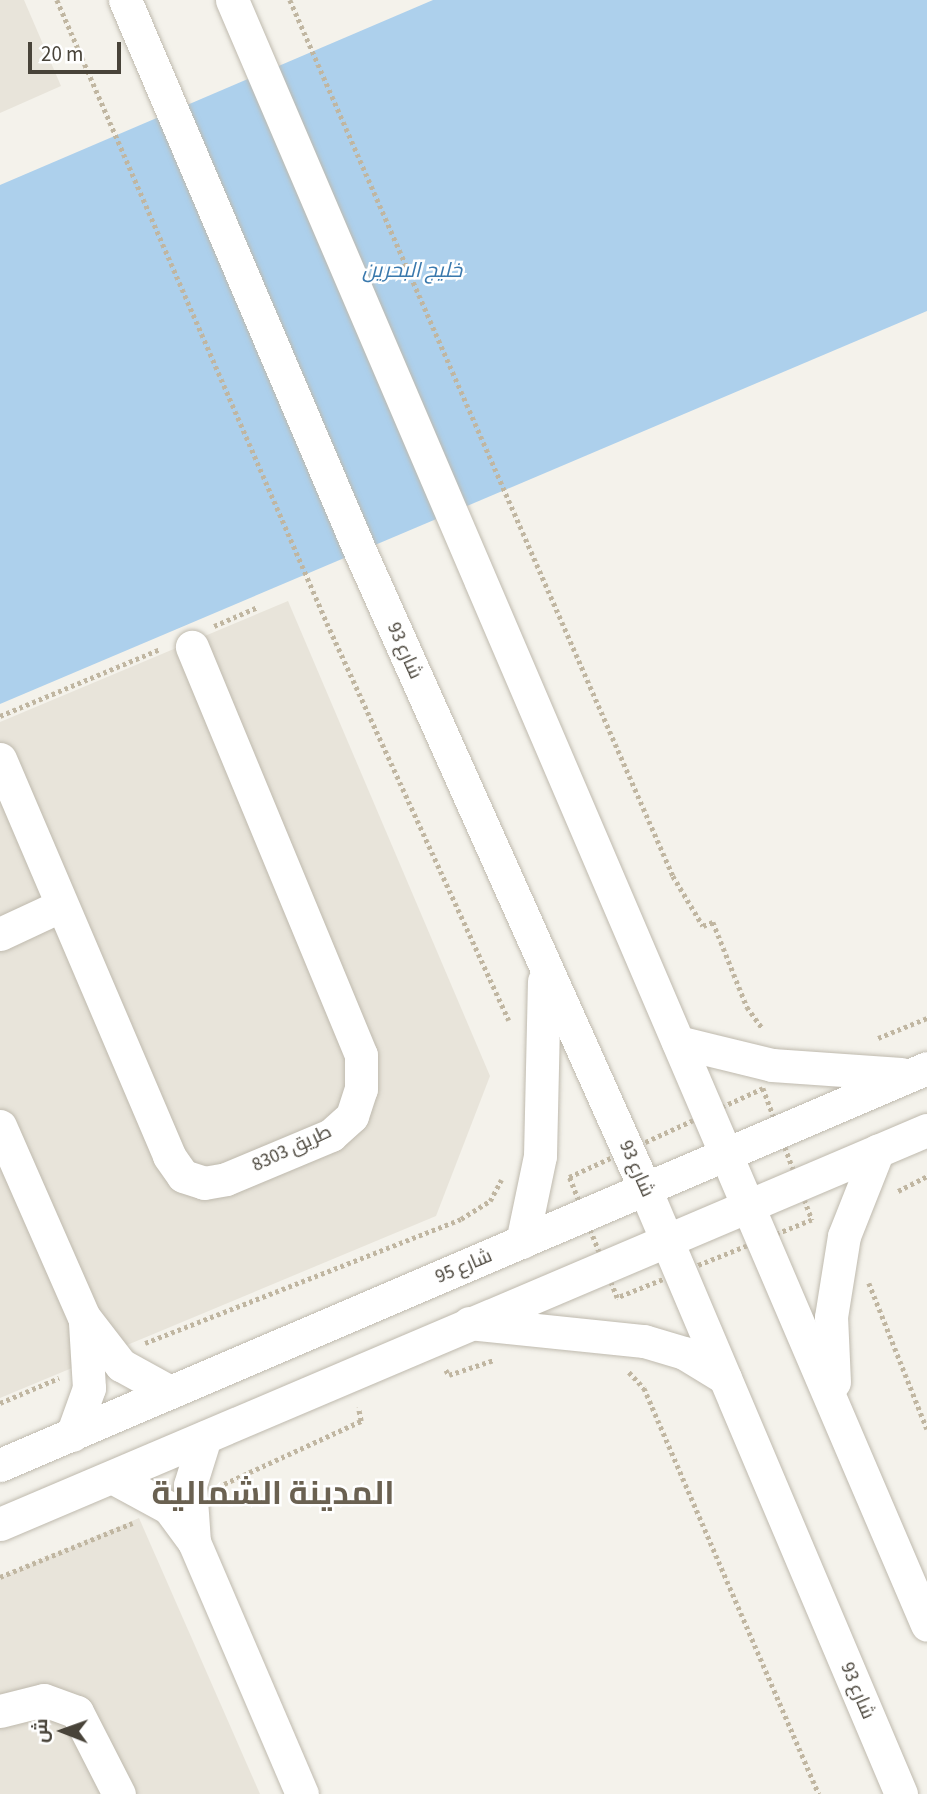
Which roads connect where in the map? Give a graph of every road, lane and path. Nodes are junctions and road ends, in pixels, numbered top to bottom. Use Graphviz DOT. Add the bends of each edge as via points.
graph roads {
  1 [pos="125,0"];
  2 [pos="232,0"];
  3 [pos="290,0"];
  4 [pos="258,607"];
  5 [pos="185,642"];
  6 [pos="0,716"];
  7 [pos="0,759"];
  8 [pos="60,906"];
  9 [pos="0,934"];
  10 [pos="544,965"];
  11 [pos="773,1032"];
  12 [pos="678,1042"];
  13 [pos="920,1071"];
  14 [pos="0,1125"];
  15 [pos="927,1130"];
  16 [pos="878,1150"];
  17 [pos="725,1155"];
  18 [pos="645,1189"];
  19 [pos="746,1204"];
  20 [pos="812,1220"];
  21 [pos="844,1236"];
  22 [pos="666,1238"];
  23 [pos="522,1242"];
  24 [pos="866,1274"];
  25 [pos="84,1317"];
  26 [pos="467,1322"];
  27 [pos="500,1358"];
  28 [pos="617,1365"];
  29 [pos="432,1374"];
  30 [pos="725,1378"];
  31 [pos="170,1392"];
  32 [pos="835,1399"];
  33 [pos="370,1402"];
  34 [pos="927,1429"];
  35 [pos="72,1435"];
  36 [pos="205,1437"];
  37 [pos="0,1465"];
  38 [pos="112,1477"];
  39 [pos="180,1504"];
  40 [pos="0,1524"];
  41 [pos="912,1551"];
  42 [pos="0,1577"];
  43 [pos="927,1625"];
  44 [pos="0,1711"];
  45 [pos="120,1794"];
  46 [pos="302,1794"];
  47 [pos="819,1794"];
  48 [pos="901,1794"];
  1 -- 10 [label="street, شارع 93" via="359,549"];
  2 -- 12 [label="street"];
  3 -- 11 [label="path" via="673,876 704,926 713,922 752,1016"];
  4 -- 5 [label="path"];
  5 -- 6 [label="path"];
  5 -- 8 [label="street, طريق 8303" via="360,1055 362,1089 352,1116 331,1135 226,1179 204,1183 183,1176 169,1156"];
  7 -- 8 [label="street, طريق 8303"];
  8 -- 9 [label="street"];
  10 -- 18 [label="street, شارع 93"];
  10 -- 23 [label="street" via="547,1054 540,1156"];
  12 -- 13 [label="street" via="819,1071"];
  12 -- 17 [label="street"];
  13 -- 17 [label="street, شارع 95"];
  14 -- 25 [label="street"];
  15 -- 16 [label="street"];
  16 -- 19 [label="street"];
  16 -- 21 [label="street"];
  17 -- 18 [label="street, شارع 95"];
  17 -- 19 [label="street"];
  18 -- 22 [label="street, شارع 93"];
  18 -- 23 [label="street, شارع 95"];
  19 -- 22 [label="street"];
  19 -- 32 [label="street"];
  20 -- 21 [label="path"];
  21 -- 32 [label="street" via="831,1317"];
  22 -- 26 [label="street"];
  22 -- 30 [label="street, شارع 93"];
  23 -- 31 [label="street, شارع 95"];
  24 -- 34 [label="path"];
  25 -- 31 [label="street" via="121,1365"];
  25 -- 35 [label="street" via="89,1388"];
  26 -- 30 [label="street" via="644,1341 684,1353"];
  26 -- 36 [label="street"];
  27 -- 29 [label="path"];
  28 -- 47 [label="path" via="644,1388"];
  30 -- 48 [label="street, شارع 93"];
  31 -- 35 [label="street, شارع 95"];
  32 -- 41 [label="street"];
  33 -- 39 [label="path" via="357,1408 361,1421"];
  35 -- 37 [label="street, شارع 95"];
  36 -- 38 [label="street"];
  36 -- 39 [label="street"];
  38 -- 39 [label="street"];
  38 -- 40 [label="street"];
  39 -- 42 [label="path"];
  39 -- 46 [label="street"];
  41 -- 43 [label="street"];
  44 -- 45 [label="street" via="44,1700 77,1712"];
}
